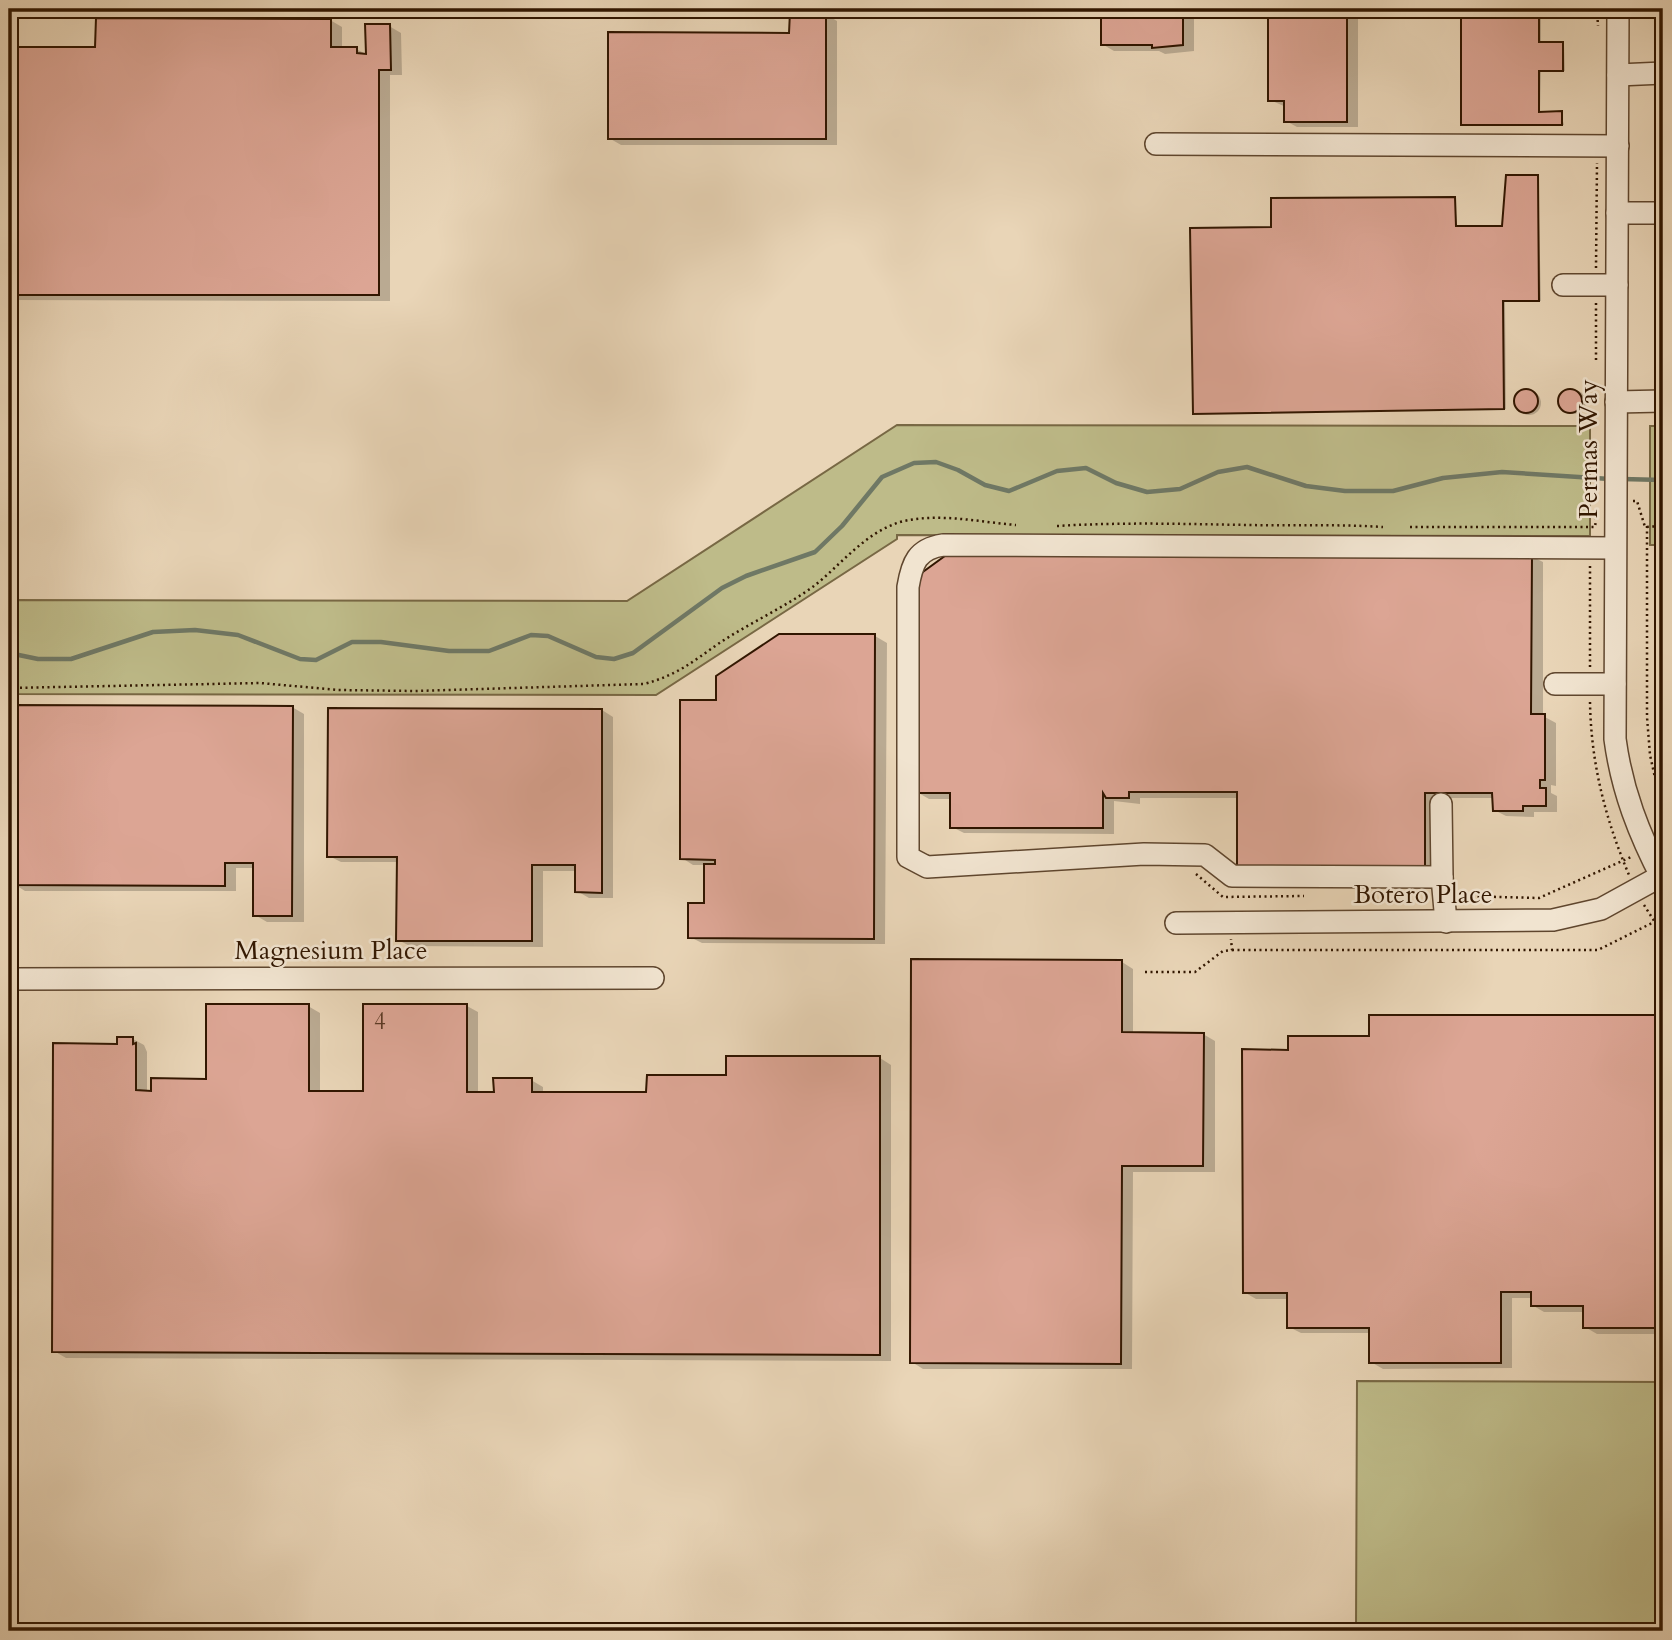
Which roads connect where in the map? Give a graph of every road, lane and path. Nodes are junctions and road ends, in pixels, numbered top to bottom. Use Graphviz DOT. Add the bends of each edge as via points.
graph roads {
  1 [pos="1597,9"];
  2 [pos="1618,9"];
  3 [pos="1598,29"];
  4 [pos="1663,73"];
  5 [pos="1618,75"];
  6 [pos="1156,144"];
  7 [pos="1607,146"];
  8 [pos="1617,213"];
  9 [pos="1663,213"];
  10 [pos="1563,285"];
  11 [pos="1606,285"];
  12 [pos="1597,363"];
  13 [pos="1663,401"];
  14 [pos="1616,402"];
  15 [pos="1616,502"];
  16 [pos="1596,515"];
  17 [pos="1019,526"];
  18 [pos="1045,526"];
  19 [pos="1647,526"];
  20 [pos="1663,526"];
  21 [pos="1406,527"];
  22 [pos="1392,528"];
  23 [pos="1615,548"];
  24 [pos="1555,684"];
  25 [pos="1615,684"];
  26 [pos="9,688"];
  27 [pos="1441,804"];
  28 [pos="1663,814"];
  29 [pos="1442,877"];
  30 [pos="1662,878"];
  31 [pos="1232,897"];
  32 [pos="1231,922"];
  33 [pos="1446,922"];
  34 [pos="1654,922"];
  35 [pos="1176,923"];
  36 [pos="1232,950"];
  37 [pos="1145,972"];
  38 [pos="653,978"];
  39 [pos="9,979"];
  1 -- 3 [label="path"];
  2 -- 5 [label="street, Permas Way"];
  4 -- 5 [label="street"];
  5 -- 7 [label="street, Permas Way"];
  6 -- 7 [label="street"];
  7 -- 8 [label="street, Permas Way"];
  7 -- 11 [label="path"];
  8 -- 9 [label="street"];
  8 -- 11 [label="street, Permas Way"];
  10 -- 11 [label="street"];
  11 -- 12 [label="path"];
  11 -- 14 [label="street, Permas Way"];
  13 -- 14 [label="street"];
  14 -- 15 [label="street, Permas Way"];
  15 -- 19 [label="path" via="1637,501"];
  15 -- 23 [label="street, Permas Way"];
  16 -- 21 [label="path" via="1595,527"];
  17 -- 26 [label="path" via="941,517 893,525 866,540 814,585 696,662 672,676 644,684 415,691 260,683"];
  18 -- 22 [label="path" via="1316,523"];
  19 -- 20 [label="path"];
  19 -- 28 [label="path" via="1647,717"];
  23 -- 25 [label="street, Permas Way"];
  23 -- 29 [label="street" via="943,545 928,547 915,560 908,587 907,842 908,856 916,862 927,867 1144,853 1205,855 1232,876"];
  24 -- 25 [label="street"];
  25 -- 30 [label="street, Permas Way" via="1620,778 1641,838"];
  27 -- 29 [label="street"];
  29 -- 33 [label="street"];
  30 -- 33 [label="street, Botero Place" via="1601,909 1578,915 1526,922"];
  31 -- 32 [label="path"];
  32 -- 33 [label="street, Botero Place"];
  32 -- 35 [label="street, Botero Place"];
  32 -- 36 [label="path"];
  34 -- 36 [label="path" via="1598,950"];
  36 -- 37 [label="path" via="1223,951 1195,972"];
  38 -- 39 [label="street, Magnesium Place"];
}
